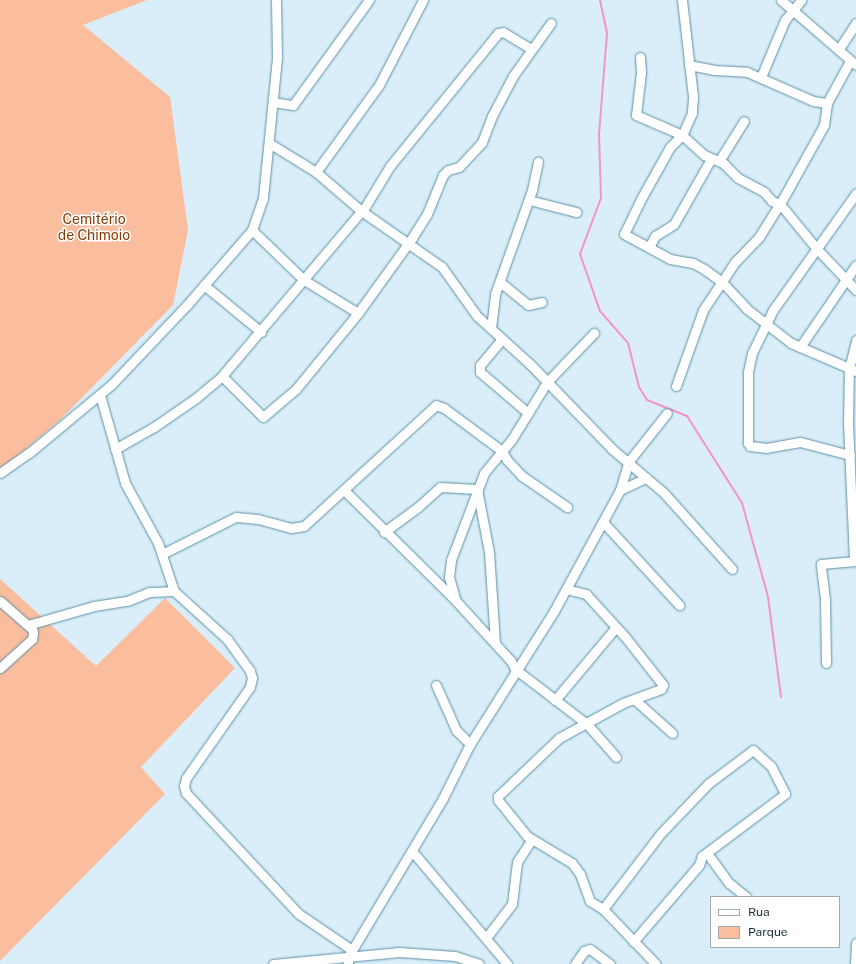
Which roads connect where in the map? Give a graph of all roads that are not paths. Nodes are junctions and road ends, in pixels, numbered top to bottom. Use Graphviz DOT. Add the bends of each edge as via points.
graph roads {
  1 [pos="276,0"];
  2 [pos="369,0"];
  3 [pos="423,0"];
  4 [pos="682,0"];
  5 [pos="781,0"];
  6 [pos="801,0"];
  7 [pos="794,10"];
  8 [pos="551,23"];
  9 [pos="856,23"];
  10 [pos="531,49"];
  11 [pos="839,49"];
  12 [pos="640,57"];
  13 [pos="853,63"];
  14 [pos="689,65"];
  15 [pos="760,77"];
  16 [pos="273,102"];
  17 [pos="827,103"];
  18 [pos="744,121"];
  19 [pos="682,135"];
  20 [pos="269,143"];
  21 [pos="715,160"];
  22 [pos="538,162"];
  23 [pos="316,172"];
  24 [pos="856,193"];
  25 [pos="529,200"];
  26 [pos="780,204"];
  27 [pos="360,210"];
  28 [pos="576,212"];
  29 [pos="252,230"];
  30 [pos="408,242"];
  31 [pos="649,247"];
  32 [pos="817,249"];
  33 [pos="856,265"];
  34 [pos="304,280"];
  35 [pos="845,280"];
  36 [pos="500,282"];
  37 [pos="723,282"];
  38 [pos="204,285"];
  39 [pos="856,290"];
  40 [pos="542,302"];
  41 [pos="358,313"];
  42 [pos="765,325"];
  43 [pos="491,328"];
  44 [pos="261,332"];
  45 [pos="594,334"];
  46 [pos="502,339"];
  47 [pos="856,340"];
  48 [pos="800,348"];
  49 [pos="853,370"];
  50 [pos="222,376"];
  51 [pos="547,382"];
  52 [pos="676,386"];
  53 [pos="100,395"];
  54 [pos="528,413"];
  55 [pos="667,413"];
  56 [pos="852,424"];
  57 [pos="115,449"];
  58 [pos="502,451"];
  59 [pos="850,456"];
  60 [pos="629,461"];
  61 [pos="0,473"];
  62 [pos="646,478"];
  63 [pos="477,489"];
  64 [pos="344,490"];
  65 [pos="620,490"];
  66 [pos="567,506"];
  67 [pos="602,522"];
  68 [pos="384,532"];
  69 [pos="162,554"];
  70 [pos="855,560"];
  71 [pos="732,569"];
  72 [pos="566,588"];
  73 [pos="174,590"];
  74 [pos="0,601"];
  75 [pos="456,601"];
  76 [pos="679,605"];
  77 [pos="28,625"];
  78 [pos="616,627"];
  79 [pos="495,643"];
  80 [pos="826,663"];
  81 [pos="0,668"];
  82 [pos="515,669"];
  83 [pos="436,685"];
  84 [pos="555,700"];
  85 [pos="635,700"];
  86 [pos="587,724"];
  87 [pos="672,733"];
  88 [pos="470,744"];
  89 [pos="616,757"];
  90 [pos="532,839"];
  91 [pos="412,851"];
  92 [pos="707,853"];
  93 [pos="745,896"];
  94 [pos="603,909"];
  95 [pos="486,938"];
  96 [pos="632,942"];
  97 [pos="856,943"];
  98 [pos="349,957"];
  99 [pos="273,964"];
  100 [pos="479,964"];
  101 [pos="507,964"];
  102 [pos="575,964"];
  103 [pos="610,964"];
  104 [pos="656,964"];
  105 [pos="856,964"];
  1 -- 16 [label="street" via="278,46"];
  2 -- 16 [label="street" via="293,104"];
  3 -- 23 [label="street" via="379,85"];
  4 -- 14 [label="street"];
  5 -- 7 [label="street"];
  6 -- 7 [label="street"];
  7 -- 11 [label="street"];
  7 -- 15 [label="street" via="785,20"];
  8 -- 10 [label="street"];
  9 -- 11 [label="street"];
  10 -- 27 [label="street" via="504,32 498,33 390,166 365,207"];
  10 -- 30 [label="street" via="492,116 482,142 459,167 444,174 427,214"];
  11 -- 13 [label="street"];
  12 -- 19 [label="street" via="641,73 636,114"];
  13 -- 17 [label="street"];
  14 -- 15 [label="street" via="723,71 739,70"];
  14 -- 19 [label="street" via="693,106"];
  15 -- 17 [label="street" via="813,101"];
  16 -- 20 [label="street"];
  17 -- 26 [label="street" via="824,125"];
  18 -- 21 [label="street"];
  19 -- 21 [label="street"];
  19 -- 31 [label="street" via="670,147 623,232 627,237"];
  20 -- 23 [label="street"];
  20 -- 29 [label="street" via="263,198"];
  21 -- 26 [label="street" via="738,178 760,189 772,201"];
  21 -- 31 [label="street" via="674,224 655,236"];
  22 -- 25 [label="street"];
  23 -- 27 [label="street"];
  24 -- 32 [label="street"];
  25 -- 28 [label="street"];
  25 -- 36 [label="street"];
  26 -- 32 [label="street"];
  26 -- 37 [label="street" via="759,237 740,256"];
  27 -- 30 [label="street"];
  27 -- 34 [label="street"];
  29 -- 34 [label="street"];
  29 -- 38 [label="street"];
  30 -- 41 [label="street"];
  30 -- 43 [label="street" via="442,267 470,308"];
  31 -- 37 [label="street" via="670,259 693,263"];
  32 -- 35 [label="street"];
  32 -- 42 [label="street" via="772,310"];
  33 -- 35 [label="street"];
  34 -- 41 [label="street"];
  34 -- 44 [label="street"];
  35 -- 39 [label="street"];
  35 -- 48 [label="street"];
  36 -- 40 [label="street" via="528,305"];
  36 -- 43 [label="street" via="495,294"];
  37 -- 42 [label="street" via="740,304"];
  37 -- 52 [label="street" via="703,310"];
  38 -- 44 [label="street"];
  38 -- 53 [label="street"];
  41 -- 50 [label="street" via="296,389 265,416 260,416"];
  42 -- 48 [label="street"];
  42 -- 59 [label="street" via="749,361 748,443 755,448 761,448 800,442"];
  43 -- 46 [label="street"];
  44 -- 50 [label="street"];
  45 -- 51 [label="street"];
  46 -- 51 [label="street"];
  46 -- 54 [label="street" via="480,365 480,372"];
  47 -- 49 [label="street"];
  48 -- 49 [label="street"];
  49 -- 56 [label="street"];
  50 -- 57 [label="street" via="196,398"];
  51 -- 54 [label="street"];
  51 -- 60 [label="street" via="612,449"];
  53 -- 57 [label="street"];
  53 -- 61 [label="street"];
  54 -- 58 [label="street"];
  55 -- 60 [label="street"];
  56 -- 59 [label="street"];
  57 -- 69 [label="street" via="125,483 147,519"];
  58 -- 63 [label="street" via="484,473"];
  58 -- 64 [label="street" via="444,408 436,405"];
  58 -- 66 [label="street" via="522,476"];
  59 -- 70 [label="street"];
  60 -- 62 [label="street"];
  60 -- 65 [label="street"];
  62 -- 65 [label="street"];
  62 -- 71 [label="street" via="668,497"];
  63 -- 68 [label="street" via="440,487"];
  63 -- 75 [label="street" via="460,532 449,570 450,584"];
  63 -- 79 [label="street" via="489,552"];
  64 -- 68 [label="street"];
  64 -- 69 [label="street" via="298,528 236,517"];
  65 -- 67 [label="street"];
  67 -- 72 [label="street"];
  67 -- 76 [label="street"];
  68 -- 75 [label="street"];
  69 -- 73 [label="street"];
  70 -- 80 [label="street" via="821,564 825,599"];
  72 -- 78 [label="street" via="586,594"];
  72 -- 82 [label="street"];
  73 -- 77 [label="street" via="149,592 127,601 94,606"];
  73 -- 98 [label="street" via="227,639 250,670 252,678 250,687 186,778 186,792 298,914"];
  74 -- 77 [label="street"];
  75 -- 79 [label="street"];
  77 -- 81 [label="street" via="32,629 32,639"];
  78 -- 84 [label="street"];
  78 -- 85 [label="street" via="662,682 661,689"];
  79 -- 82 [label="street"];
  82 -- 84 [label="street"];
  82 -- 88 [label="street"];
  83 -- 88 [label="street" via="456,730"];
  84 -- 86 [label="street"];
  85 -- 86 [label="street" via="623,703"];
  85 -- 87 [label="street"];
  86 -- 89 [label="street"];
  86 -- 90 [label="street" via="559,738 498,796 498,800"];
  88 -- 91 [label="street"];
  90 -- 94 [label="street" via="565,856 580,874 590,901"];
  90 -- 95 [label="street" via="517,862 512,904"];
  91 -- 95 [label="street" via="454,904"];
  91 -- 98 [label="street"];
  92 -- 93 [label="street" via="729,883"];
  92 -- 94 [label="street" via="786,794 771,766 756,751 750,751 683,807 627,874"];
  92 -- 96 [label="street"];
  94 -- 96 [label="street"];
  95 -- 101 [label="street"];
  96 -- 104 [label="street"];
  97 -- 105 [label="street"];
  98 -- 99 [label="street"];
  98 -- 100 [label="street" via="424,952 455,956"];
  102 -- 103 [label="street" via="584,951 590,949"];
}
